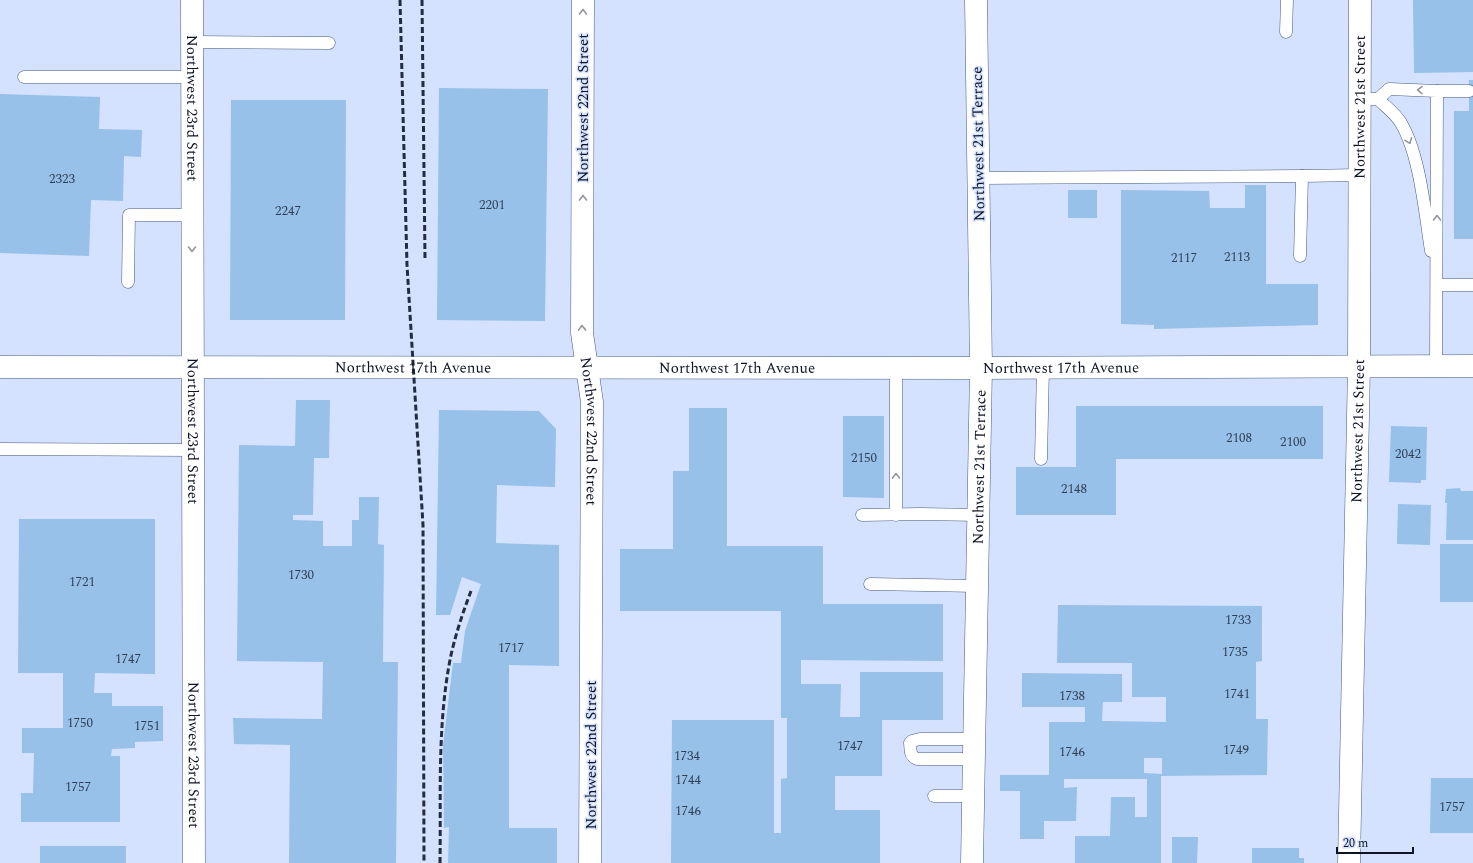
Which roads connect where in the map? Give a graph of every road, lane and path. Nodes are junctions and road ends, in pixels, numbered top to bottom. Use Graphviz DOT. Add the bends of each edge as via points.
graph roads {
  1 [pos="192,0"];
  2 [pos="583,0"];
  3 [pos="976,0"];
  4 [pos="1287,0"];
  5 [pos="1360,0"];
  6 [pos="1286,32"];
  7 [pos="192,42"];
  8 [pos="329,43"];
  9 [pos="192,77"];
  10 [pos="24,78"];
  11 [pos="1437,91"];
  12 [pos="1469,92"];
  13 [pos="1369,99"];
  14 [pos="1359,175"];
  15 [pos="1302,176"];
  16 [pos="979,178"];
  17 [pos="192,215"];
  18 [pos="1300,256"];
  19 [pos="128,282"];
  20 [pos="1436,285"];
  21 [pos="1473,285"];
  22 [pos="193,366"];
  23 [pos="1359,366"];
  24 [pos="1473,366"];
  25 [pos="0,367"];
  26 [pos="588,367"];
  27 [pos="1043,367"];
  28 [pos="1436,367"];
  29 [pos="896,368"];
  30 [pos="981,368"];
  31 [pos="0,449"];
  32 [pos="192,450"];
  33 [pos="1042,459"];
  34 [pos="862,515"];
  35 [pos="896,515"];
  36 [pos="979,515"];
  37 [pos="870,584"];
  38 [pos="977,586"];
  39 [pos="934,796"];
  40 [pos="973,796"];
  41 [pos="194,863"];
  42 [pos="590,863"];
  43 [pos="972,863"];
  44 [pos="1349,863"];
  1 -- 7 [label="street, Northwest 23rd Street"];
  26 -- 2 [label="street, Northwest 22nd Street, one-way" via="582,333"];
  3 -- 16 [label="street, Northwest 21st Terrace"];
  4 -- 6 [label="lane"];
  5 -- 13 [label="street, Northwest 21st Street"];
  7 -- 8 [label="lane"];
  7 -- 9 [label="street, Northwest 23rd Street"];
  9 -- 10 [label="lane"];
  9 -- 17 [label="street, Northwest 23rd Street"];
  11 -- 12 [label="lane"];
  11 -- 13 [label="lane, one-way" via="1389,89"];
  20 -- 11 [label="lane, one-way"];
  13 -- 14 [label="street, Northwest 21st Street"];
  13 -- 20 [label="lane, one-way" via="1401,122 1410,143 1418,170"];
  14 -- 15 [label="lane"];
  14 -- 23 [label="street, Northwest 21st Street"];
  15 -- 16 [label="lane"];
  15 -- 18 [label="lane"];
  16 -- 30 [label="street, Northwest 21st Terrace"];
  17 -- 19 [label="lane" via="129,215"];
  17 -- 22 [label="street, Northwest 23rd Street, one-way"];
  20 -- 21 [label="lane"];
  20 -- 28 [label="lane"];
  22 -- 25 [label="street, Northwest 17th Avenue"];
  22 -- 26 [label="street, Northwest 17th Avenue"];
  22 -- 32 [label="street, Northwest 23rd Street"];
  23 -- 27 [label="street, Northwest 17th Avenue"];
  23 -- 28 [label="street, Northwest 17th Avenue"];
  23 -- 44 [label="street, Northwest 21st Street"];
  24 -- 28 [label="street, Northwest 17th Avenue"];
  26 -- 29 [label="street, Northwest 17th Avenue"];
  26 -- 42 [label="street, Northwest 22nd Street" via="592,402"];
  27 -- 30 [label="street, Northwest 17th Avenue"];
  27 -- 33 [label="lane"];
  29 -- 30 [label="street, Northwest 17th Avenue"];
  35 -- 29 [label="lane, one-way"];
  30 -- 36 [label="street, Northwest 21st Terrace"];
  31 -- 32 [label="lane"];
  32 -- 41 [label="street, Northwest 23rd Street"];
  34 -- 35 [label="lane"];
  35 -- 36 [label="lane"];
  36 -- 38 [label="street, Northwest 21st Terrace"];
  37 -- 38 [label="lane"];
  38 -- 40 [label="street, Northwest 21st Terrace"];
  39 -- 40 [label="lane"];
  40 -- 43 [label="street, Northwest 21st Terrace"];
}
